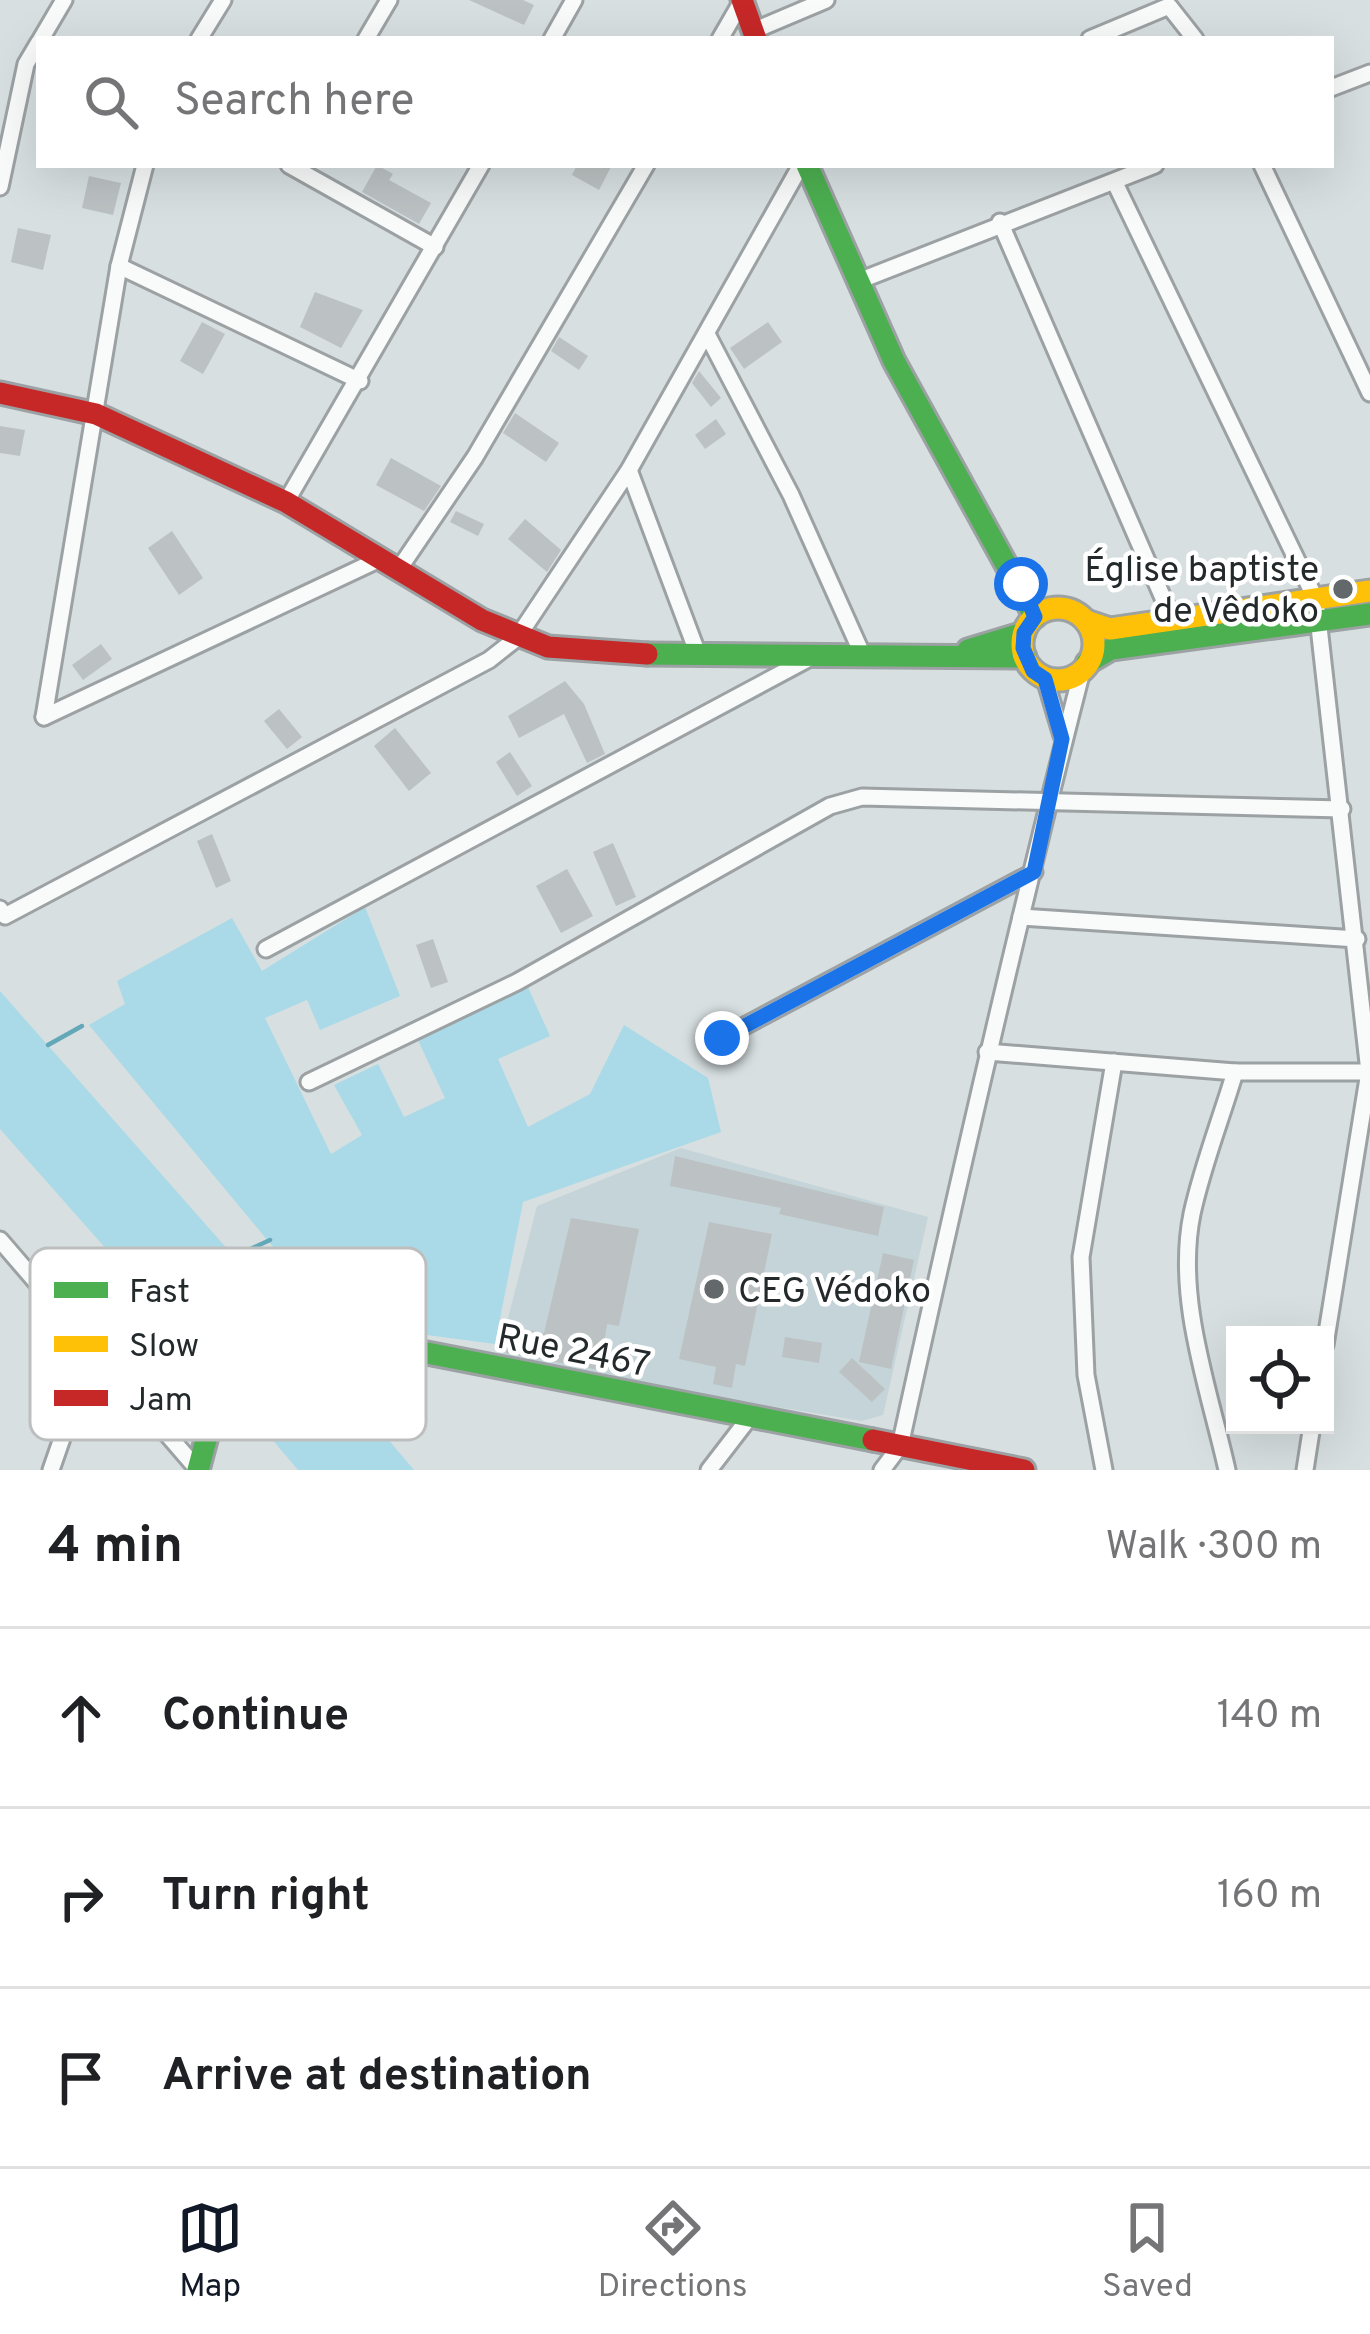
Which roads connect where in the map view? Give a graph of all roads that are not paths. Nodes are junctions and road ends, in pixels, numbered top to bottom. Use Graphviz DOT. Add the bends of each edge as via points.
graph roads {
  1 [pos="64,0"];
  2 [pos="223,0"];
  3 [pos="389,0"];
  4 [pos="574,0"];
  5 [pos="742,0"];
  6 [pos="826,0"];
  7 [pos="754,35"];
  8 [pos="42,36"];
  9 [pos="201,36"];
  10 [pos="368,36"];
  11 [pos="554,36"];
  12 [pos="722,36"];
  13 [pos="1097,36"];
  14 [pos="1193,36"];
  15 [pos="36,47"];
  16 [pos="1370,73"];
  17 [pos="1334,87"];
  18 [pos="144,168"];
  19 [pos="295,168"];
  20 [pos="479,168"];
  21 [pos="644,168"];
  22 [pos="802,168"];
  23 [pos="805,168"];
  24 [pos="1149,168"];
  25 [pos="1263,168"];
  26 [pos="1116,184"];
  27 [pos="0,187"];
  28 [pos="1000,222"];
  29 [pos="435,247"];
  30 [pos="118,266"];
  31 [pos="856,282"];
  32 [pos="708,336"];
  33 [pos="360,381"];
  34 [pos="0,393"];
  35 [pos="1370,393"];
  36 [pos="96,414"];
  37 [pos="629,470"];
  38 [pos="286,502"];
  39 [pos="390,564"];
  40 [pos="1370,591"];
  41 [pos="1317,611"];
  42 [pos="1370,614"];
  43 [pos="1036,620"];
  44 [pos="1086,621"];
  45 [pos="1173,621"];
  46 [pos="517,638"];
  47 [pos="950,656"];
  48 [pos="698,657"];
  49 [pos="1025,657"];
  50 [pos="864,658"];
  51 [pos="808,659"];
  52 [pos="1085,667"];
  53 [pos="1045,679"];
  54 [pos="1062,739"];
  55 [pos="1046,802"];
  56 [pos="1342,809"];
  57 [pos="1034,872"];
  58 [pos="0,909"];
  59 [pos="1022,917"];
  60 [pos="1357,939"];
  61 [pos="266,949"];
  62 [pos="722,1038"];
  63 [pos="987,1052"];
  64 [pos="1114,1062"];
  65 [pos="1235,1072"];
  66 [pos="1370,1072"];
  67 [pos="309,1082"];
  68 [pos="0,1240"];
  69 [pos="30,1277"];
  70 [pos="1328,1326"];
  71 [pos="426,1356"];
  72 [pos="749,1418"];
  73 [pos="1311,1434"];
  74 [pos="61,1440"];
  75 [pos="171,1440"];
  76 [pos="208,1440"];
  77 [pos="900,1446"];
  78 [pos="982,1466"];
  79 [pos="51,1470"];
  80 [pos="198,1470"];
  81 [pos="709,1470"];
  82 [pos="882,1470"];
  83 [pos="1024,1470"];
  84 [pos="1104,1470"];
  85 [pos="1227,1470"];
  86 [pos="1305,1470"];
  1 -- 8 [label="street"];
  2 -- 9 [label="street"];
  3 -- 10 [label="street"];
  4 -- 11 [label="street"];
  5 -- 7 [label="street"];
  5 -- 12 [label="street"];
  6 -- 7 [label="street"];
  13 -- 14 [label="street" via="1169,6"];
  15 -- 27 [label="street"];
  16 -- 17 [label="street"];
  18 -- 30 [label="street"];
  19 -- 29 [label="street"];
  20 -- 29 [label="street"];
  21 -- 39 [label="street" via="476,457"];
  22 -- 32 [label="street"];
  23 -- 31 [label="street"];
  24 -- 26 [label="street"];
  25 -- 35 [label="street"];
  26 -- 28 [label="street"];
  26 -- 41 [label="street"];
  28 -- 31 [label="street"];
  28 -- 45 [label="street"];
  29 -- 33 [label="street"];
  30 -- 33 [label="street"];
  30 -- 36 [label="street"];
  31 -- 43 [label="street"];
  32 -- 37 [label="street"];
  32 -- 50 [label="street"];
  33 -- 38 [label="street"];
  34 -- 36 [label="street"];
  36 -- 38 [label="street"];
  36 -- 39 [label="street" via="44,717"];
  37 -- 46 [label="street"];
  37 -- 48 [label="street"];
  38 -- 39 [label="street"];
  39 -- 46 [label="street"];
  40 -- 41 [label="street"];
  41 -- 42 [label="street"];
  41 -- 45 [label="street"];
  41 -- 52 [label="street" via="1111,649"];
  41 -- 56 [label="street"];
  43 -- 44 [label="street" via="1064,609"];
  43 -- 47 [label="street"];
  43 -- 49 [label="street"];
  44 -- 45 [label="street" via="1110,629"];
  44 -- 52 [label="street" via="1093,640"];
  46 -- 48 [label="street" via="576,652"];
  46 -- 58 [label="street" via="5,916"];
  47 -- 49 [label="street"];
  47 -- 50 [label="street"];
  48 -- 51 [label="street"];
  49 -- 53 [label="street"];
  50 -- 51 [label="street"];
  51 -- 61 [label="street"];
  52 -- 53 [label="street" via="1065,680"];
  52 -- 54 [label="street"];
  53 -- 54 [label="street"];
  54 -- 55 [label="street"];
  55 -- 56 [label="street"];
  55 -- 57 [label="street"];
  55 -- 67 [label="street" via="862,796 830,806 517,982"];
  56 -- 60 [label="street"];
  57 -- 59 [label="street"];
  57 -- 62 [label="street"];
  59 -- 60 [label="street"];
  59 -- 63 [label="street"];
  60 -- 66 [label="street"];
  63 -- 64 [label="street"];
  63 -- 77 [label="street"];
  64 -- 65 [label="street"];
  64 -- 84 [label="street" via="1082,1257 1086,1375"];
  65 -- 66 [label="street"];
  65 -- 85 [label="street" via="1192,1216 1189,1277"];
  66 -- 70 [label="street"];
  68 -- 69 [label="street"];
  71 -- 72 [label="street, Rue 2467"];
  72 -- 77 [label="street, Rue 2467"];
  72 -- 81 [label="street"];
  73 -- 86 [label="street"];
  74 -- 79 [label="street"];
  75 -- 80 [label="street"];
  76 -- 80 [label="street, Rue 2467"];
  77 -- 78 [label="street, Rue 2467"];
  77 -- 82 [label="street"];
  78 -- 83 [label="street, Rue 2467"];
}
